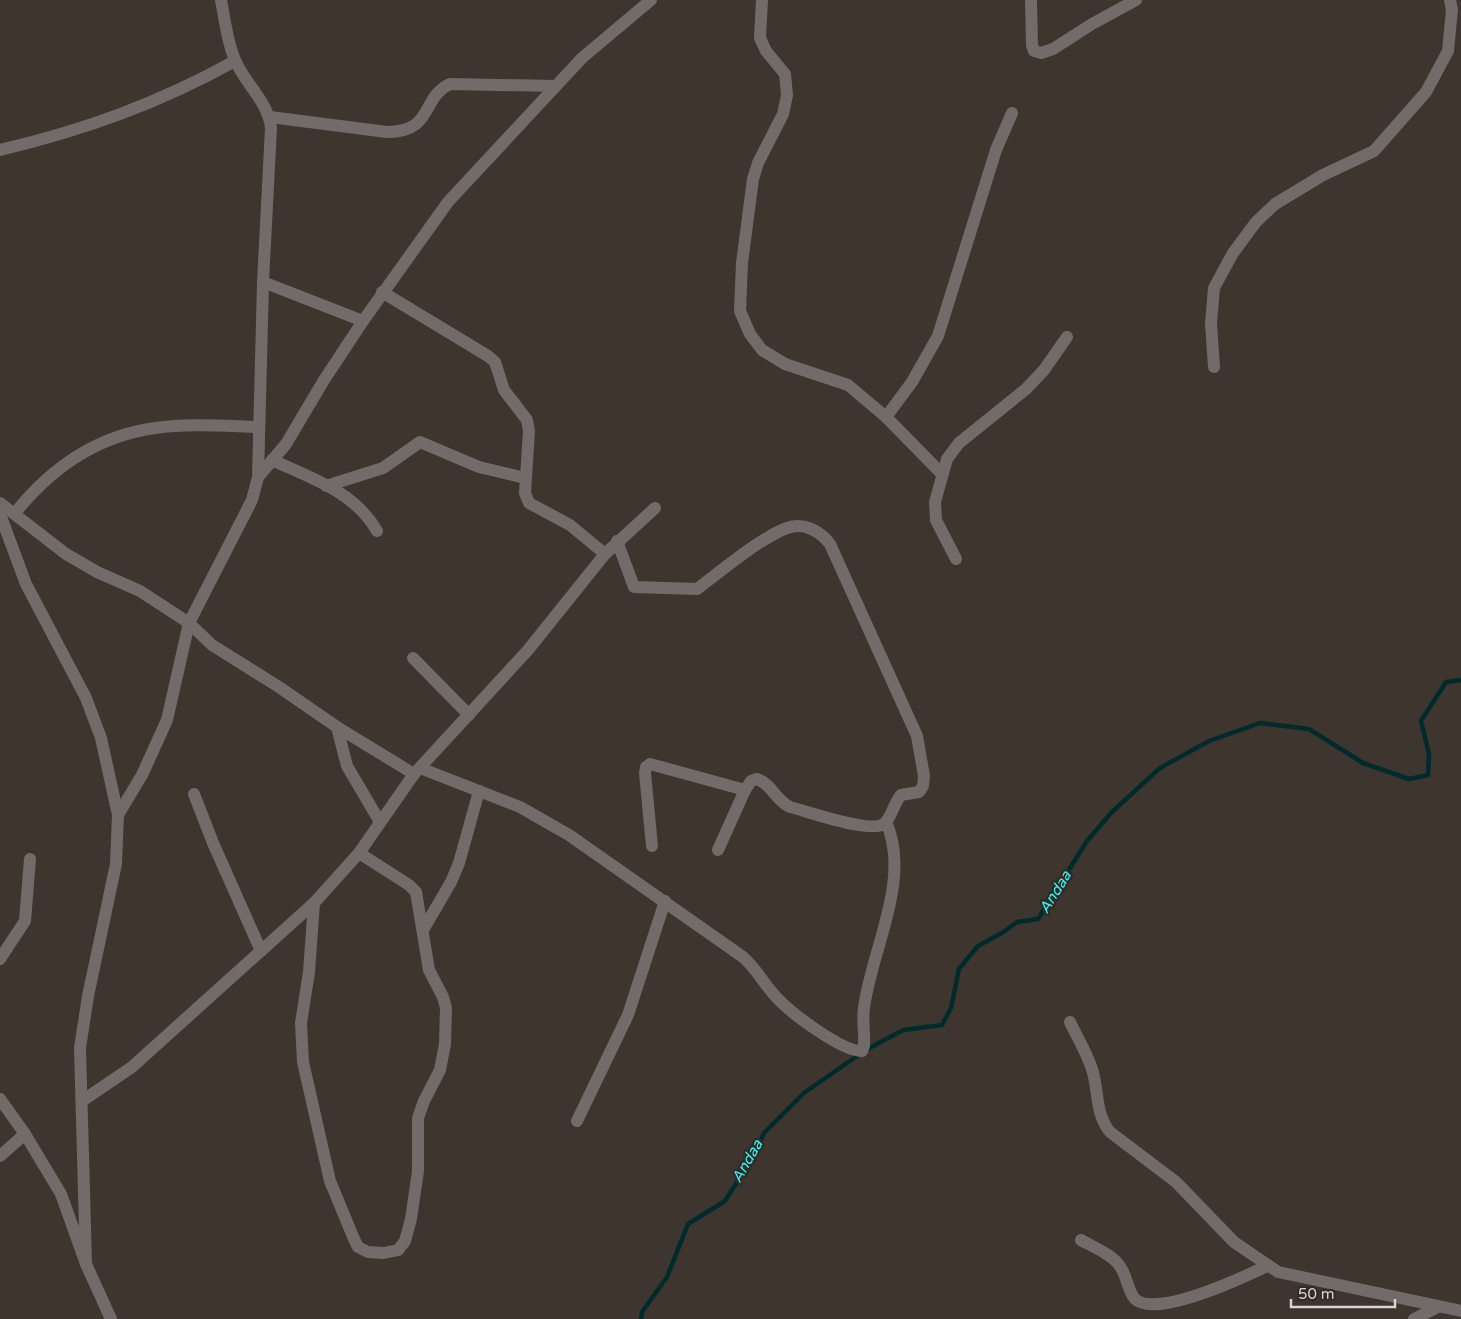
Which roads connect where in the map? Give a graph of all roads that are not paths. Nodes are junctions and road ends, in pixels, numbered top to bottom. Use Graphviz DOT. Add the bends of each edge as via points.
graph roads {
  1 [pos="221,0"];
  2 [pos="651,0"];
  3 [pos="762,0"];
  4 [pos="1030,0"];
  5 [pos="1136,0"];
  6 [pos="1450,0"];
  7 [pos="235,61"];
  8 [pos="556,86"];
  9 [pos="1012,113"];
  10 [pos="270,117"];
  11 [pos="0,150"];
  12 [pos="264,282"];
  13 [pos="382,292"];
  14 [pos="363,321"];
  15 [pos="1067,337"];
  16 [pos="1214,367"];
  17 [pos="886,417"];
  18 [pos="258,427"];
  19 [pos="272,460"];
  20 [pos="942,473"];
  21 [pos="258,477"];
  22 [pos="525,478"];
  23 [pos="326,486"];
  24 [pos="0,503"];
  25 [pos="655,508"];
  26 [pos="15,513"];
  27 [pos="0,514"];
  28 [pos="377,531"];
  29 [pos="617,542"];
  30 [pos="605,554"];
  31 [pos="956,559"];
  32 [pos="189,623"];
  33 [pos="413,658"];
  34 [pos="469,715"];
  35 [pos="337,727"];
  36 [pos="417,771"];
  37 [pos="745,790"];
  38 [pos="479,791"];
  39 [pos="194,794"];
  40 [pos="118,816"];
  41 [pos="380,822"];
  42 [pos="886,822"];
  43 [pos="652,846"];
  44 [pos="718,850"];
  45 [pos="359,853"];
  46 [pos="30,858"];
  47 [pos="665,901"];
  48 [pos="314,903"];
  49 [pos="423,930"];
  50 [pos="261,951"];
  51 [pos="0,960"];
  52 [pos="1070,1022"];
  53 [pos="0,1100"];
  54 [pos="82,1101"];
  55 [pos="577,1122"];
  56 [pos="24,1134"];
  57 [pos="0,1156"];
  58 [pos="1081,1240"];
  59 [pos="86,1264"];
  60 [pos="1267,1266"];
  61 [pos="1438,1307"];
  62 [pos="1461,1311"];
  63 [pos="111,1319"];
  64 [pos="1414,1319"];
  1 -- 7 [label="street"];
  2 -- 8 [label="street" via="582,58"];
  3 -- 17 [label="street" via="760,38 766,52 785,74 787,95 783,114 753,179 742,263 740,311 750,334 762,350 785,364 848,385"];
  4 -- 5 [label="street" via="1032,44 1034,51 1041,54"];
  6 -- 16 [label="street" via="1448,51 1426,92 1374,151 1275,204 1256,222 1233,253 1214,288 1211,323"];
  7 -- 10 [label="street"];
  7 -- 11 [label="street" via="194,84 90,127"];
  8 -- 10 [label="street" via="450,84 417,124 402,132"];
  8 -- 13 [label="street" via="448,202"];
  9 -- 17 [label="street" via="993,158 938,336 912,382"];
  10 -- 12 [label="street"];
  12 -- 14 [label="street"];
  12 -- 18 [label="street"];
  13 -- 14 [label="street"];
  13 -- 22 [label="street" via="495,362 504,390 527,420"];
  14 -- 19 [label="street" via="286,444"];
  15 -- 20 [label="street" via="1026,389 958,443"];
  17 -- 20 [label="street"];
  18 -- 21 [label="street"];
  18 -- 26 [label="street" via="155,428 124,435 66,461 34,489"];
  19 -- 21 [label="street"];
  19 -- 23 [label="street"];
  20 -- 31 [label="street" via="935,502 936,520"];
  21 -- 32 [label="street" via="252,500"];
  22 -- 23 [label="street" via="479,467 420,442 383,468"];
  22 -- 30 [label="street" via="529,503 570,525"];
  23 -- 28 [label="street" via="345,495 362,509"];
  24 -- 26 [label="street"];
  25 -- 29 [label="street"];
  26 -- 32 [label="street" via="66,554 140,591"];
  27 -- 40 [label="street" via="26,584 86,698 101,738"];
  29 -- 30 [label="street"];
  29 -- 42 [label="street" via="634,587 688,590 698,588 788,528 805,526 822,533 830,544 917,736 923,786 919,792 901,795"];
  30 -- 34 [label="street" via="528,650"];
  32 -- 35 [label="street" via="212,645"];
  32 -- 40 [label="street" via="167,720 142,775"];
  33 -- 34 [label="street"];
  34 -- 36 [label="street"];
  35 -- 36 [label="street"];
  35 -- 41 [label="street" via="347,766"];
  36 -- 38 [label="street"];
  36 -- 41 [label="street"];
  37 -- 42 [label="street" via="751,781 757,779 771,788 780,802 790,807 873,828"];
  37 -- 43 [label="street" via="650,764 646,766"];
  37 -- 44 [label="street"];
  38 -- 47 [label="street" via="520,807 569,835"];
  38 -- 49 [label="street" via="457,869"];
  39 -- 50 [label="street"];
  40 -- 54 [label="street" via="116,864 80,1048"];
  41 -- 45 [label="street"];
  42 -- 47 [label="street" via="893,844 891,902 864,1009 862,1051 842,1045 795,1014 779,1000 743,956"];
  45 -- 48 [label="street"];
  45 -- 49 [label="street" via="416,892"];
  46 -- 51 [label="street" via="24,921"];
  47 -- 55 [label="street" via="628,1015"];
  48 -- 49 [label="street" via="301,1023 303,1062 330,1181 358,1247 368,1252 398,1250 406,1241 418,1171 418,1118 440,1070 445,1044 446,1008 429,970"];
  48 -- 50 [label="street"];
  50 -- 54 [label="street" via="132,1067"];
  52 -- 60 [label="street" via="1092,1068 1099,1097 1099,1116 1110,1132 1176,1182 1234,1242"];
  53 -- 56 [label="street"];
  54 -- 59 [label="street"];
  56 -- 57 [label="street"];
  56 -- 59 [label="street" via="61,1194"];
  58 -- 60 [label="street" via="1119,1264 1133,1298 1140,1304 1151,1306 1176,1303"];
  59 -- 63 [label="street"];
  60 -- 61 [label="street" via="1291,1276"];
  61 -- 62 [label="street"];
  61 -- 64 [label="street"];
}
